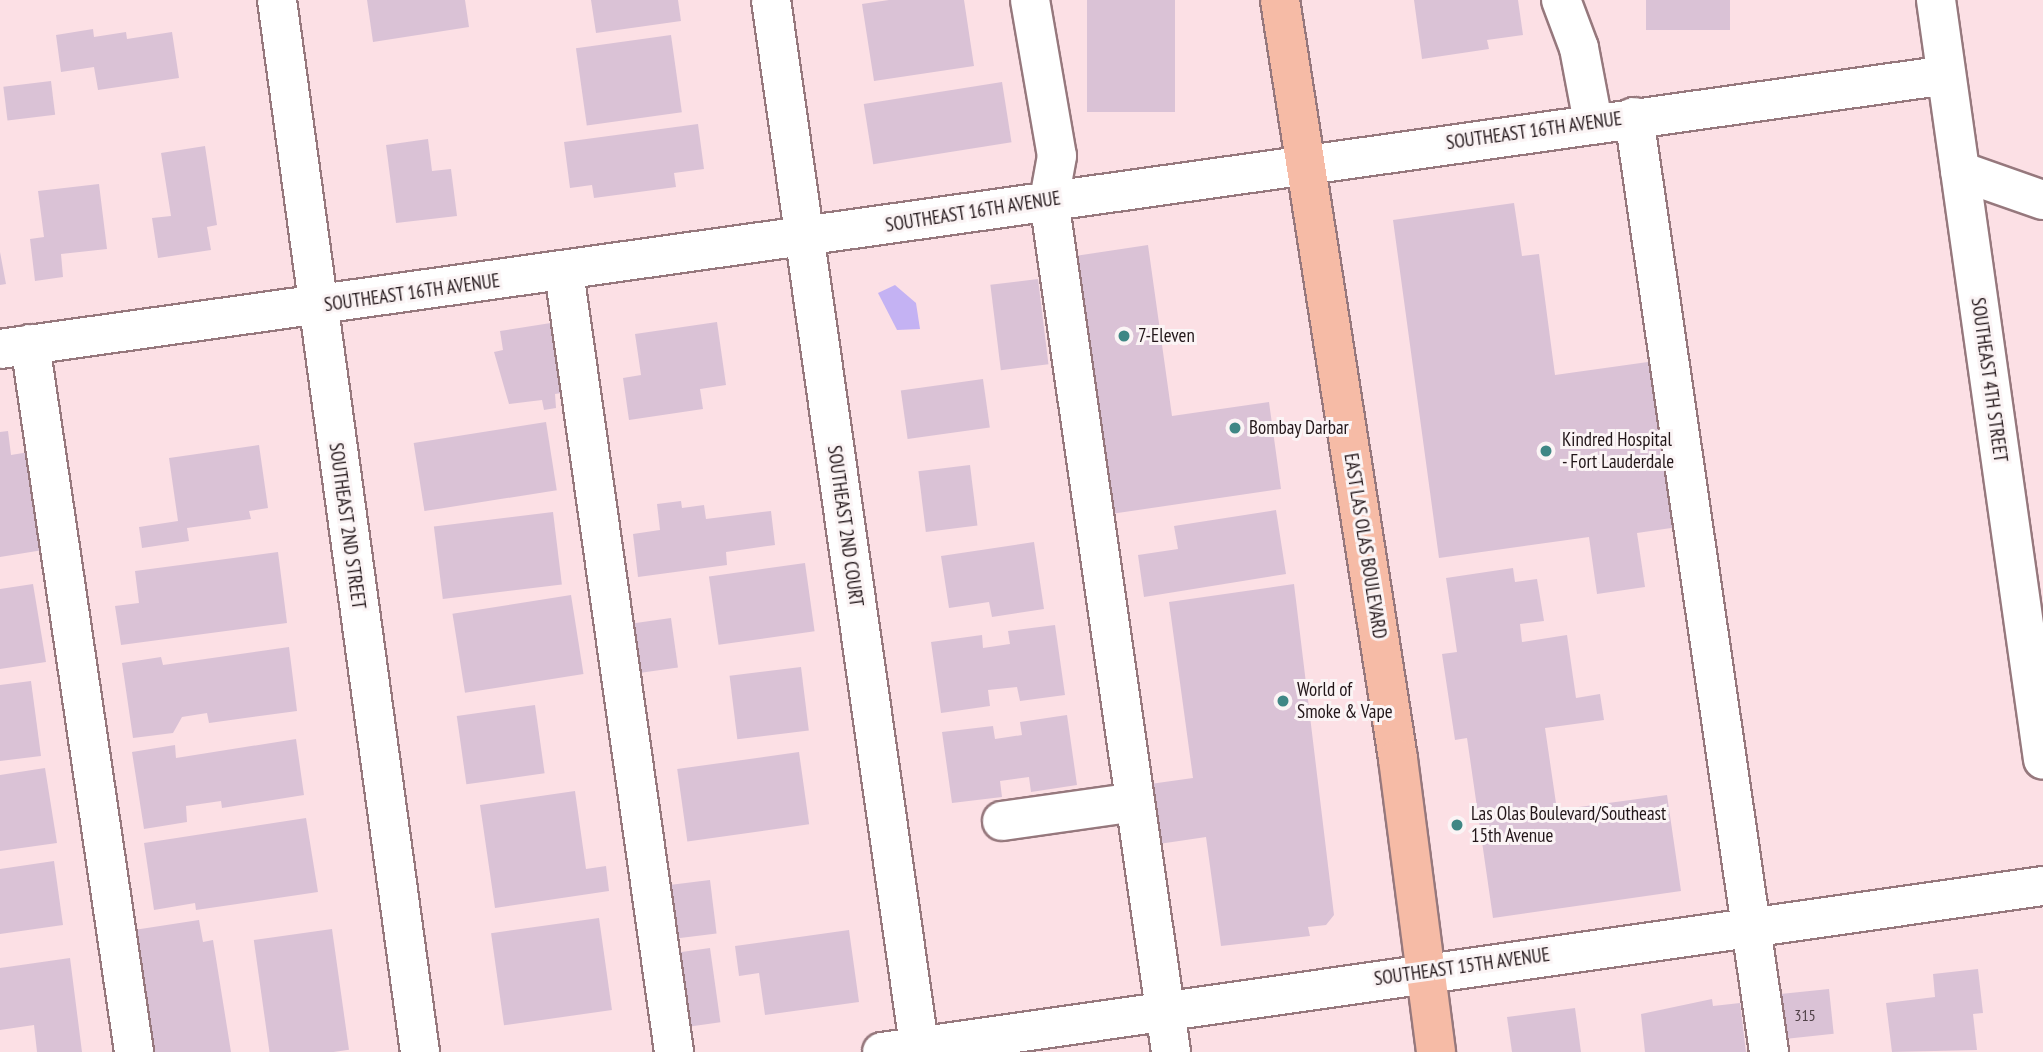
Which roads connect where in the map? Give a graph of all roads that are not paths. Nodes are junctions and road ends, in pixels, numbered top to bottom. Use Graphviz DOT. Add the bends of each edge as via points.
graph roads {
  1 [pos="277,0"];
  2 [pos="771,0"];
  3 [pos="1030,0"];
  4 [pos="1280,0"];
  5 [pos="1561,0"];
  6 [pos="1936,0"];
  7 [pos="1947,75"];
  8 [pos="1634,117"];
  9 [pos="1593,122"];
  10 [pos="1305,163"];
  11 [pos="1959,171"];
  12 [pos="1049,200"];
  13 [pos="2043,200"];
  14 [pos="804,239"];
  15 [pos="564,272"];
  16 [pos="317,306"];
  17 [pos="15,346"];
  18 [pos="2043,759"];
  19 [pos="1135,802"];
  20 [pos="1002,821"];
  21 [pos="2043,886"];
  22 [pos="1752,923"];
  23 [pos="1426,973"];
  24 [pos="1165,1009"];
  25 [pos="920,1049"];
  26 [pos="134,1052"];
  27 [pos="421,1052"];
  28 [pos="674,1052"];
  29 [pos="882,1052"];
  30 [pos="1171,1052"];
  31 [pos="1436,1052"];
  32 [pos="1769,1052"];
  1 -- 16 [label="street, SOUTHEAST 2ND STREET"];
  2 -- 14 [label="street, SOUTHEAST 2ND COURT"];
  3 -- 12 [label="street" via="1057,156"];
  4 -- 10 [label="main road, EAST LAS OLAS BOULEVARD"];
  5 -- 9 [label="street" via="1579,48"];
  6 -- 7 [label="street, SOUTHEAST 4TH STREET"];
  7 -- 8 [label="street, SOUTHEAST 16TH AVENUE"];
  7 -- 11 [label="street, SOUTHEAST 4TH STREET"];
  8 -- 9 [label="street, SOUTHEAST 16TH AVENUE"];
  8 -- 22 [label="street"];
  9 -- 10 [label="street, SOUTHEAST 16TH AVENUE"];
  10 -- 12 [label="street, SOUTHEAST 16TH AVENUE"];
  10 -- 23 [label="main road, EAST LAS OLAS BOULEVARD"];
  11 -- 13 [label="street"];
  11 -- 18 [label="street, SOUTHEAST 4TH STREET"];
  12 -- 14 [label="street, SOUTHEAST 16TH AVENUE"];
  12 -- 19 [label="street"];
  14 -- 15 [label="street, SOUTHEAST 16TH AVENUE"];
  14 -- 25 [label="street, SOUTHEAST 2ND COURT"];
  15 -- 16 [label="street, SOUTHEAST 16TH AVENUE"];
  15 -- 28 [label="street"];
  16 -- 17 [label="street, SOUTHEAST 16TH AVENUE"];
  16 -- 27 [label="street, SOUTHEAST 2ND STREET"];
  17 -- 26 [label="street"];
  19 -- 20 [label="street"];
  19 -- 24 [label="street"];
  21 -- 22 [label="street, SOUTHEAST 15TH AVENUE"];
  22 -- 23 [label="street, SOUTHEAST 15TH AVENUE"];
  22 -- 32 [label="street"];
  23 -- 24 [label="street, SOUTHEAST 15TH AVENUE"];
  23 -- 31 [label="main road, EAST LAS OLAS BOULEVARD"];
  24 -- 25 [label="street, SOUTHEAST 15TH AVENUE"];
  24 -- 30 [label="street"];
  25 -- 29 [label="street, SOUTHEAST 15TH AVENUE"];
}
